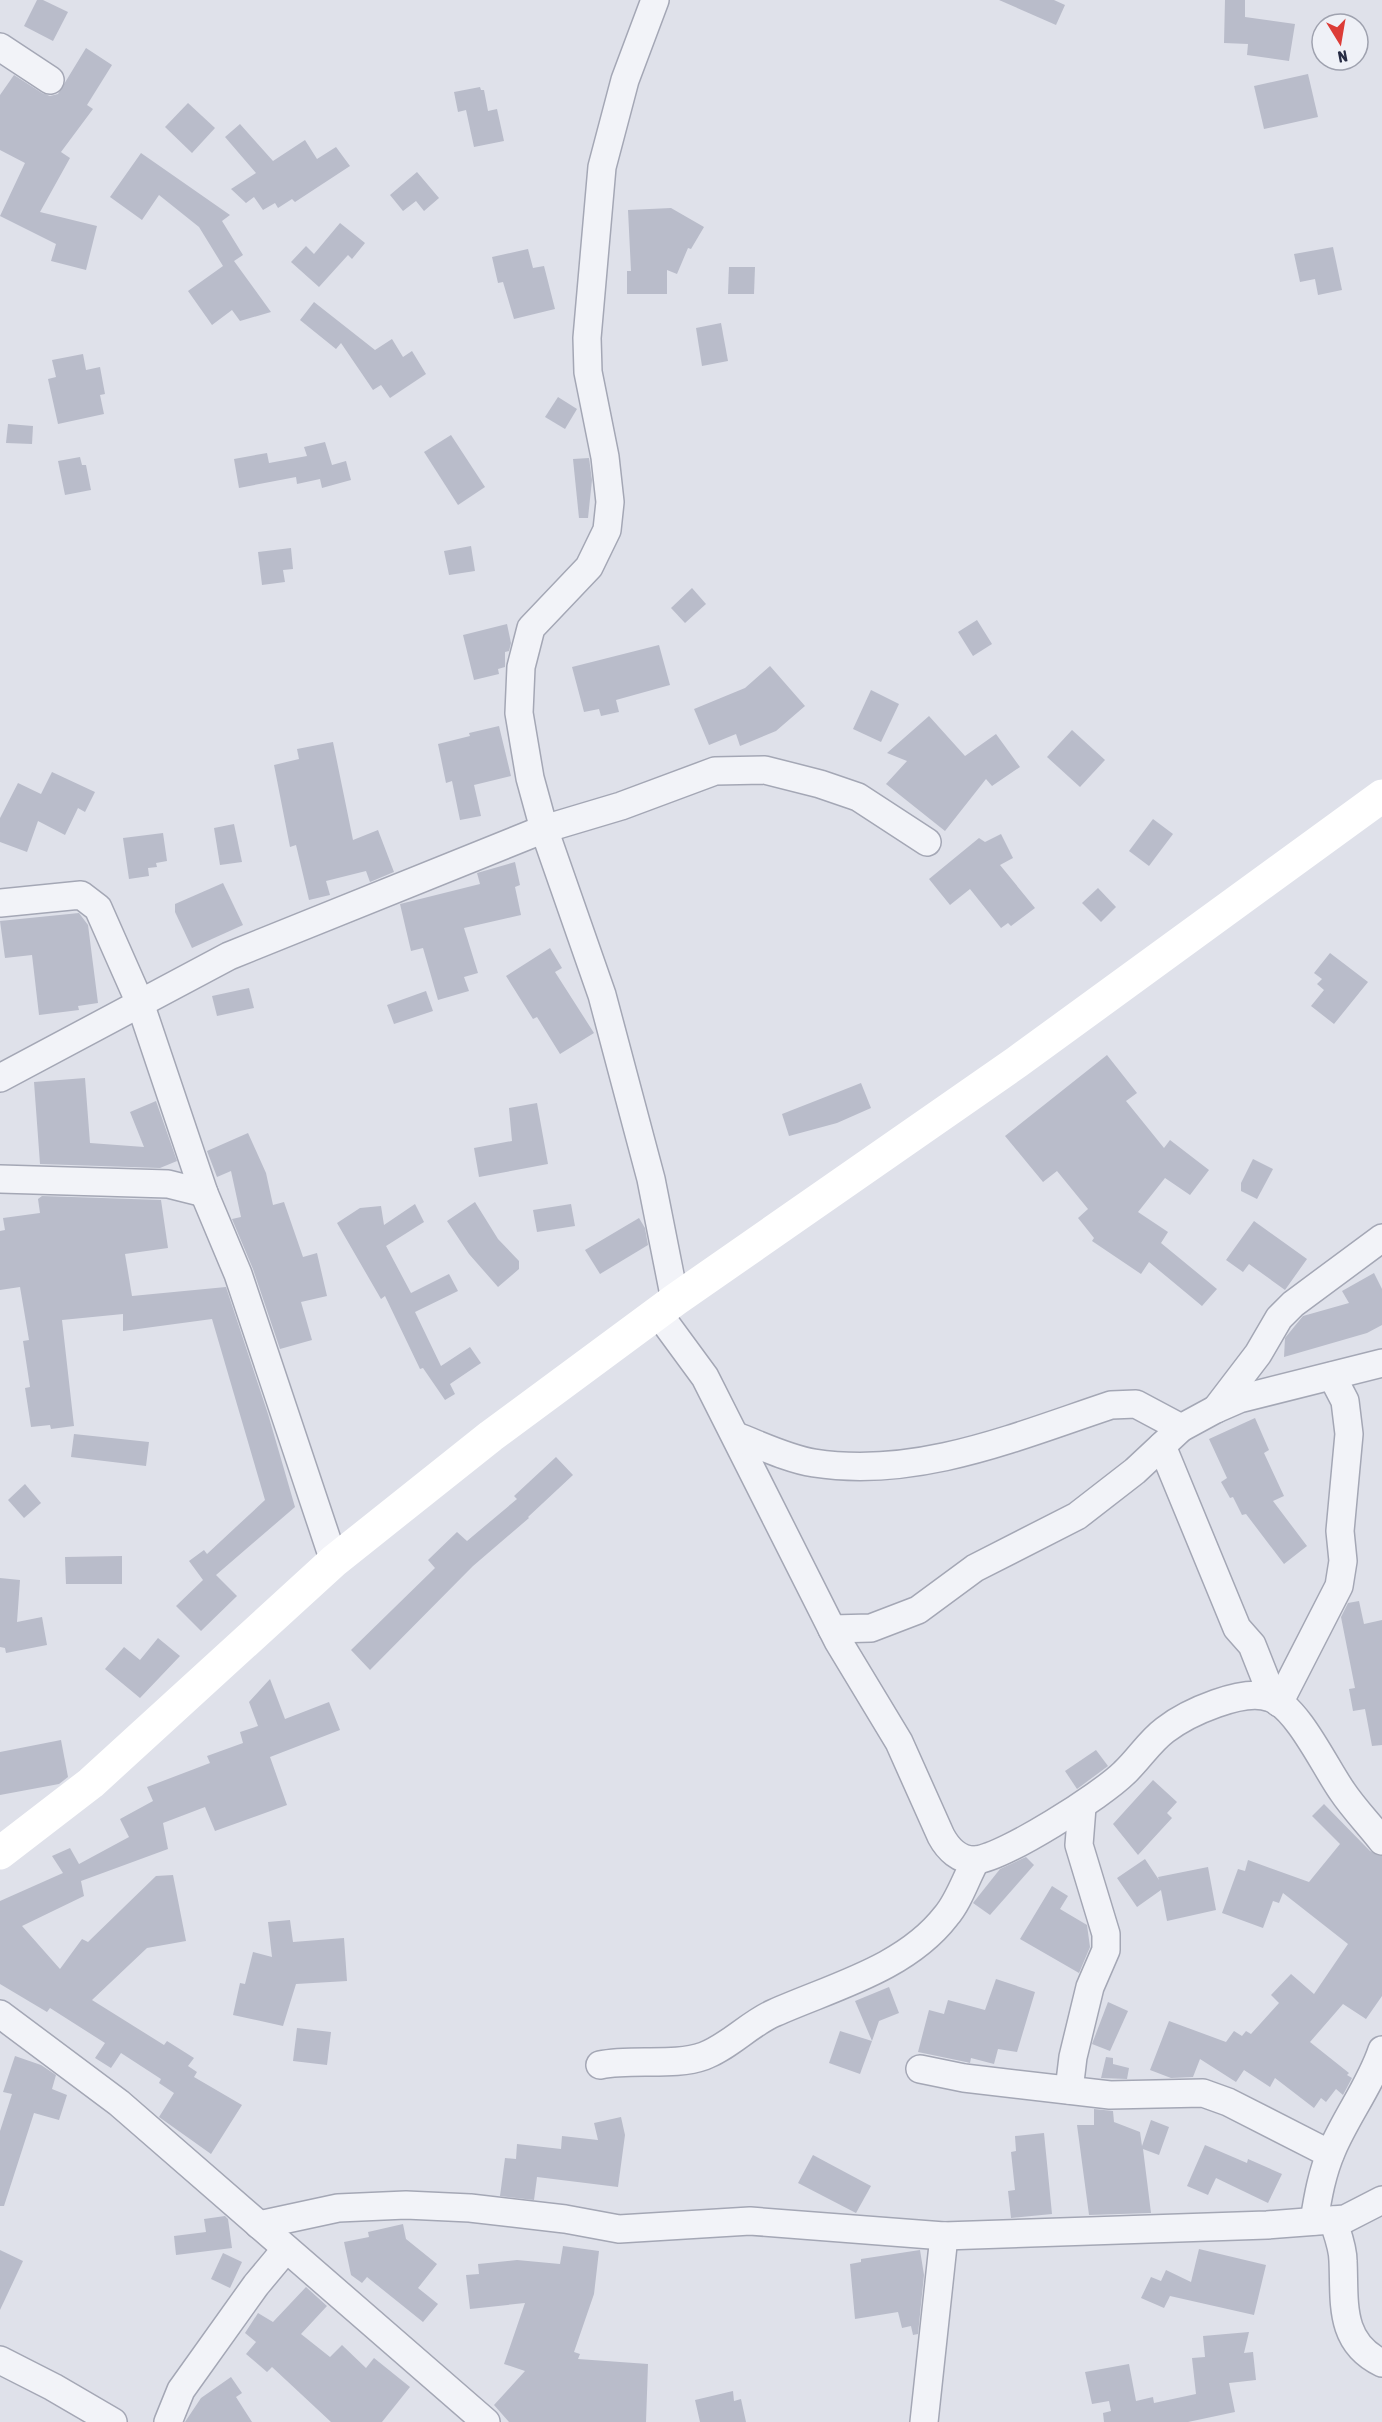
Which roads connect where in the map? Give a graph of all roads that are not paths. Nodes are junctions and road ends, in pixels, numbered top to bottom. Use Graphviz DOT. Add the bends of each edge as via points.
graph roads {
  1 [pos="655,0"];
  2 [pos="0,47"];
  3 [pos="50,80"];
  4 [pos="1382,796"];
  5 [pos="544,830"];
  6 [pos="927,842"];
  7 [pos="0,903"];
  8 [pos="140,1004"];
  9 [pos="0,1078"];
  10 [pos="0,1179"];
  11 [pos="204,1193"];
  12 [pos="1382,1238"];
  13 [pos="667,1307"];
  14 [pos="1382,1363"];
  15 [pos="1332,1376"];
  16 [pos="1216,1409"];
  17 [pos="736,1436"];
  18 [pos="1172,1437"];
  19 [pos="334,1561"];
  20 [pos="832,1629"];
  21 [pos="1276,1701"];
  22 [pos="1082,1807"];
  23 [pos="1382,1841"];
  24 [pos="0,1853"];
  25 [pos="976,1860"];
  26 [pos="0,2014"];
  27 [pos="1382,2050"];
  28 [pos="600,2065"];
  29 [pos="920,2069"];
  30 [pos="1069,2090"];
  31 [pos="1330,2154"];
  32 [pos="1382,2200"];
  33 [pos="1324,2220"];
  34 [pos="259,2225"];
  35 [pos="944,2236"];
  36 [pos="286,2249"];
  37 [pos="0,2360"];
  38 [pos="1382,2363"];
  39 [pos="113,2422"];
  40 [pos="168,2422"];
  41 [pos="486,2422"];
  42 [pos="924,2422"];
  1 -- 5 [label="street" via="626,80 602,167 587,338 588,372 608,479 607,530 589,567 531,628 521,667 519,713"];
  2 -- 3 [label="street"];
  4 -- 13 [label="main road" via="1017,1062"];
  5 -- 6 [label="street" via="715,771 765,770 858,797"];
  5 -- 8 [label="street" via="229,956"];
  5 -- 13 [label="street" via="602,995 651,1179"];
  7 -- 8 [label="street" via="81,896 90,900 98,908"];
  8 -- 9 [label="street"];
  8 -- 11 [label="street"];
  10 -- 11 [label="street" via="157,1183"];
  11 -- 19 [label="street" via="238,1274"];
  12 -- 16 [label="street" via="1279,1318 1258,1354"];
  13 -- 17 [label="street"];
  13 -- 19 [label="main road" via="490,1436"];
  14 -- 15 [label="street"];
  15 -- 16 [label="street" via="1239,1399"];
  15 -- 21 [label="street" via="1345,1401 1349,1434 1339,1586"];
  16 -- 18 [label="street"];
  17 -- 18 [label="street" via="812,1463 869,1468 943,1459 1111,1405 1136,1404"];
  17 -- 20 [label="street"];
  18 -- 20 [label="street" via="1135,1472 1077,1516 975,1568 918,1610 871,1628"];
  18 -- 21 [label="street" via="1237,1628 1252,1645"];
  19 -- 24 [label="main road" via="91,1783"];
  20 -- 25 [label="street" via="899,1742 947,1847 960,1857"];
  21 -- 22 [label="street" via="1248,1695 1224,1701 1166,1729 1124,1773"];
  21 -- 23 [label="street" via="1288,1710 1343,1793"];
  22 -- 25 [label="street"];
  22 -- 30 [label="street" via="1079,1845 1106,1934 1106,1950 1090,1987"];
  25 -- 28 [label="street" via="947,1916 918,1944 894,1960 773,2013 704,2056"];
  26 -- 34 [label="street" via="119,2103"];
  27 -- 31 [label="street" via="1374,2073"];
  29 -- 30 [label="street"];
  30 -- 31 [label="street" via="1110,2095 1203,2094 1238,2106"];
  31 -- 33 [label="street" via="1319,2184"];
  32 -- 33 [label="street" via="1344,2219"];
  33 -- 35 [label="street"];
  33 -- 38 [label="street" via="1343,2258 1342,2300 1347,2321 1356,2342 1371,2358"];
  34 -- 35 [label="street" via="338,2208 406,2205 470,2208 620,2229 750,2221"];
  34 -- 36 [label="street"];
  35 -- 42 [label="street"];
  36 -- 40 [label="street" via="181,2390"];
  36 -- 41 [label="street"];
  37 -- 39 [label="street"];
}
